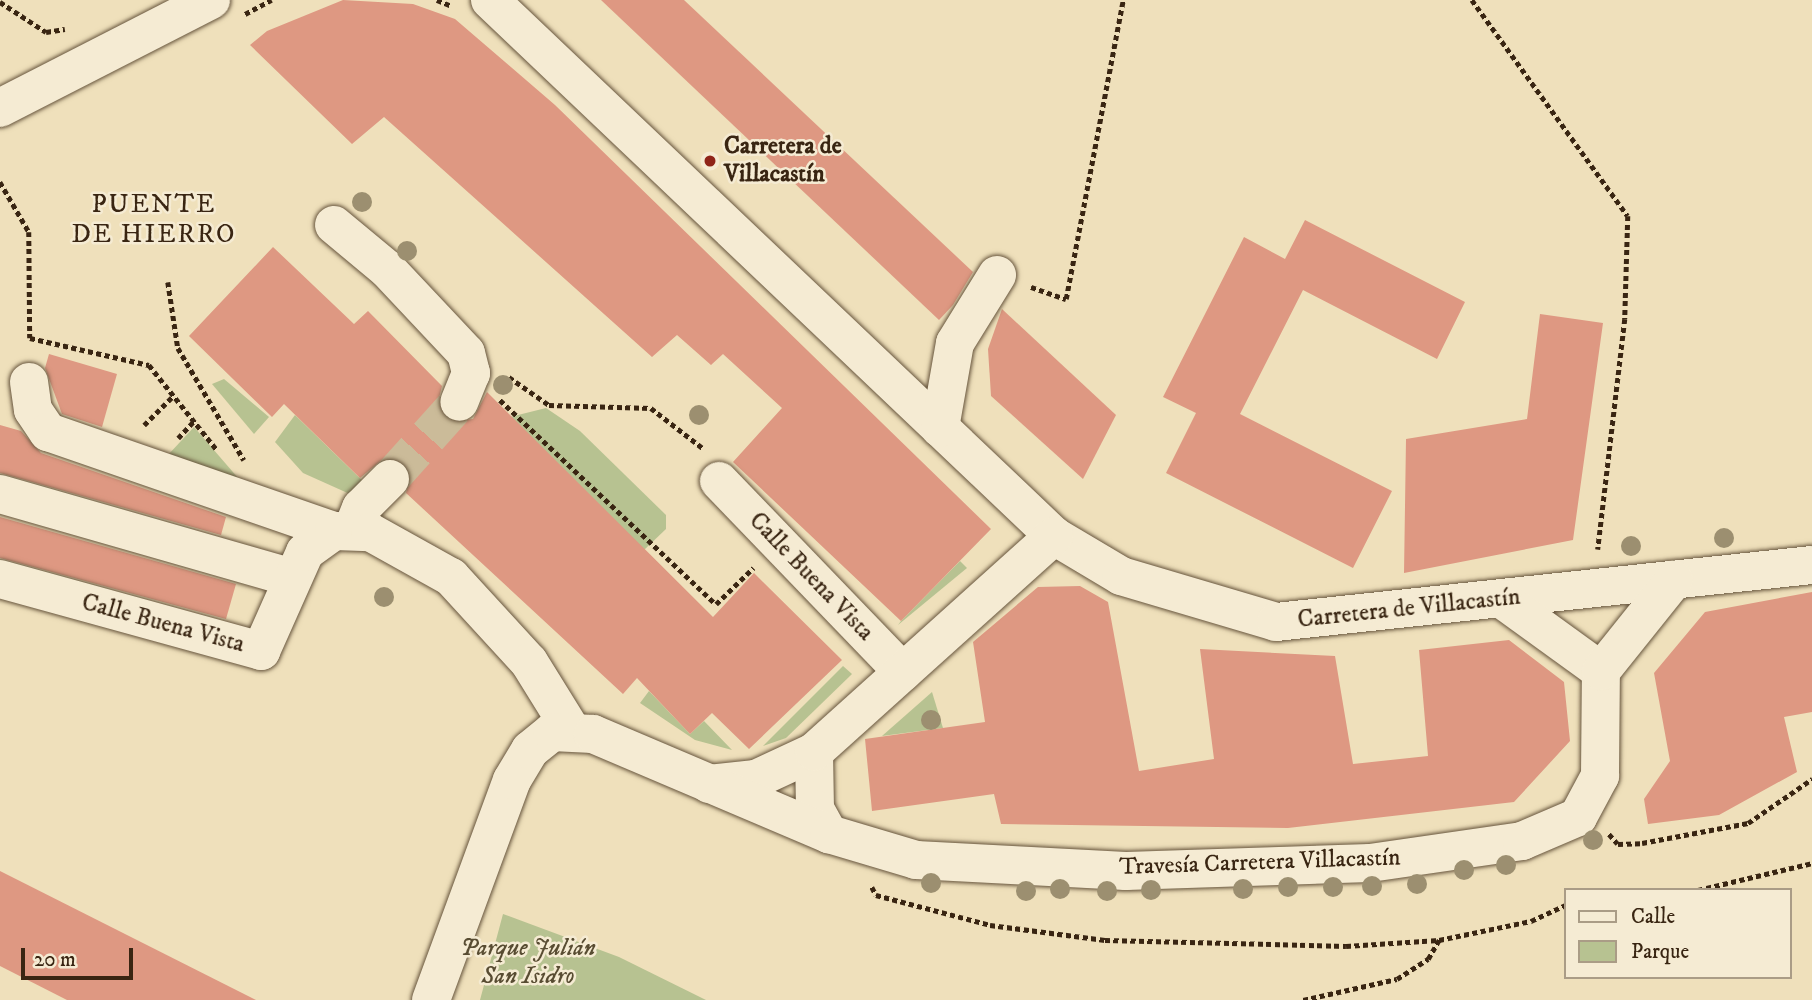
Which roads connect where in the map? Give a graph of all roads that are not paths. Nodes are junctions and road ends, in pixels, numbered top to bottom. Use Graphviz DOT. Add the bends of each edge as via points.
graph roads {
  1 [pos="211,0"];
  2 [pos="490,0"];
  3 [pos="0,108"];
  4 [pos="334,225"];
  5 [pos="997,275"];
  6 [pos="29,382"];
  7 [pos="459,402"];
  8 [pos="940,428"];
  9 [pos="390,479"];
  10 [pos="719,481"];
  11 [pos="0,494"];
  12 [pos="343,531"];
  13 [pos="1054,536"];
  14 [pos="1812,565"];
  15 [pos="289,577"];
  16 [pos="0,579"];
  17 [pos="1674,580"];
  18 [pos="1595,589"];
  19 [pos="1503,600"];
  20 [pos="1598,664"];
  21 [pos="903,672"];
  22 [pos="570,728"];
  23 [pos="814,752"];
  24 [pos="704,784"];
  25 [pos="829,834"];
  26 [pos="431,1000"];
  1 -- 3 [label="street"];
  2 -- 8 [label="street, Carretera de Villacastín"];
  4 -- 7 [label="street" via="387,269 480,360"];
  5 -- 8 [label="street" via="955,343"];
  6 -- 12 [label="street" via="33,410 48,432"];
  8 -- 13 [label="street, Carretera de Villacastín"];
  9 -- 12 [label="street"];
  10 -- 21 [label="street, Calle Buena Vista"];
  11 -- 15 [label="street"];
  12 -- 15 [label="street, Calle Buena Vista" via="305,552"];
  12 -- 22 [label="street" via="405,546 451,577 529,662"];
  13 -- 19 [label="street, Carretera de Villacastín" via="1121,576 1171,596 1276,622"];
  13 -- 21 [label="street"];
  14 -- 17 [label="street, Carretera de Villacastín"];
  15 -- 16 [label="street, Calle Buena Vista" via="261,650"];
  17 -- 18 [label="street, Carretera de Villacastín"];
  17 -- 20 [label="street"];
  18 -- 19 [label="street, Carretera de Villacastín"];
  18 -- 20 [label="street, Travesía Carretera Villacastín"];
  19 -- 20 [label="street"];
  20 -- 25 [label="street, Travesía Carretera Villacastín" via="1603,754 1594,795 1563,828 1521,841 1370,863 1126,871 916,860"];
  21 -- 23 [label="street"];
  22 -- 24 [label="street"];
  22 -- 26 [label="street" via="539,739 512,780"];
  23 -- 24 [label="street" via="755,779"];
  23 -- 25 [label="street" via="815,808"];
  24 -- 25 [label="street"];
}
